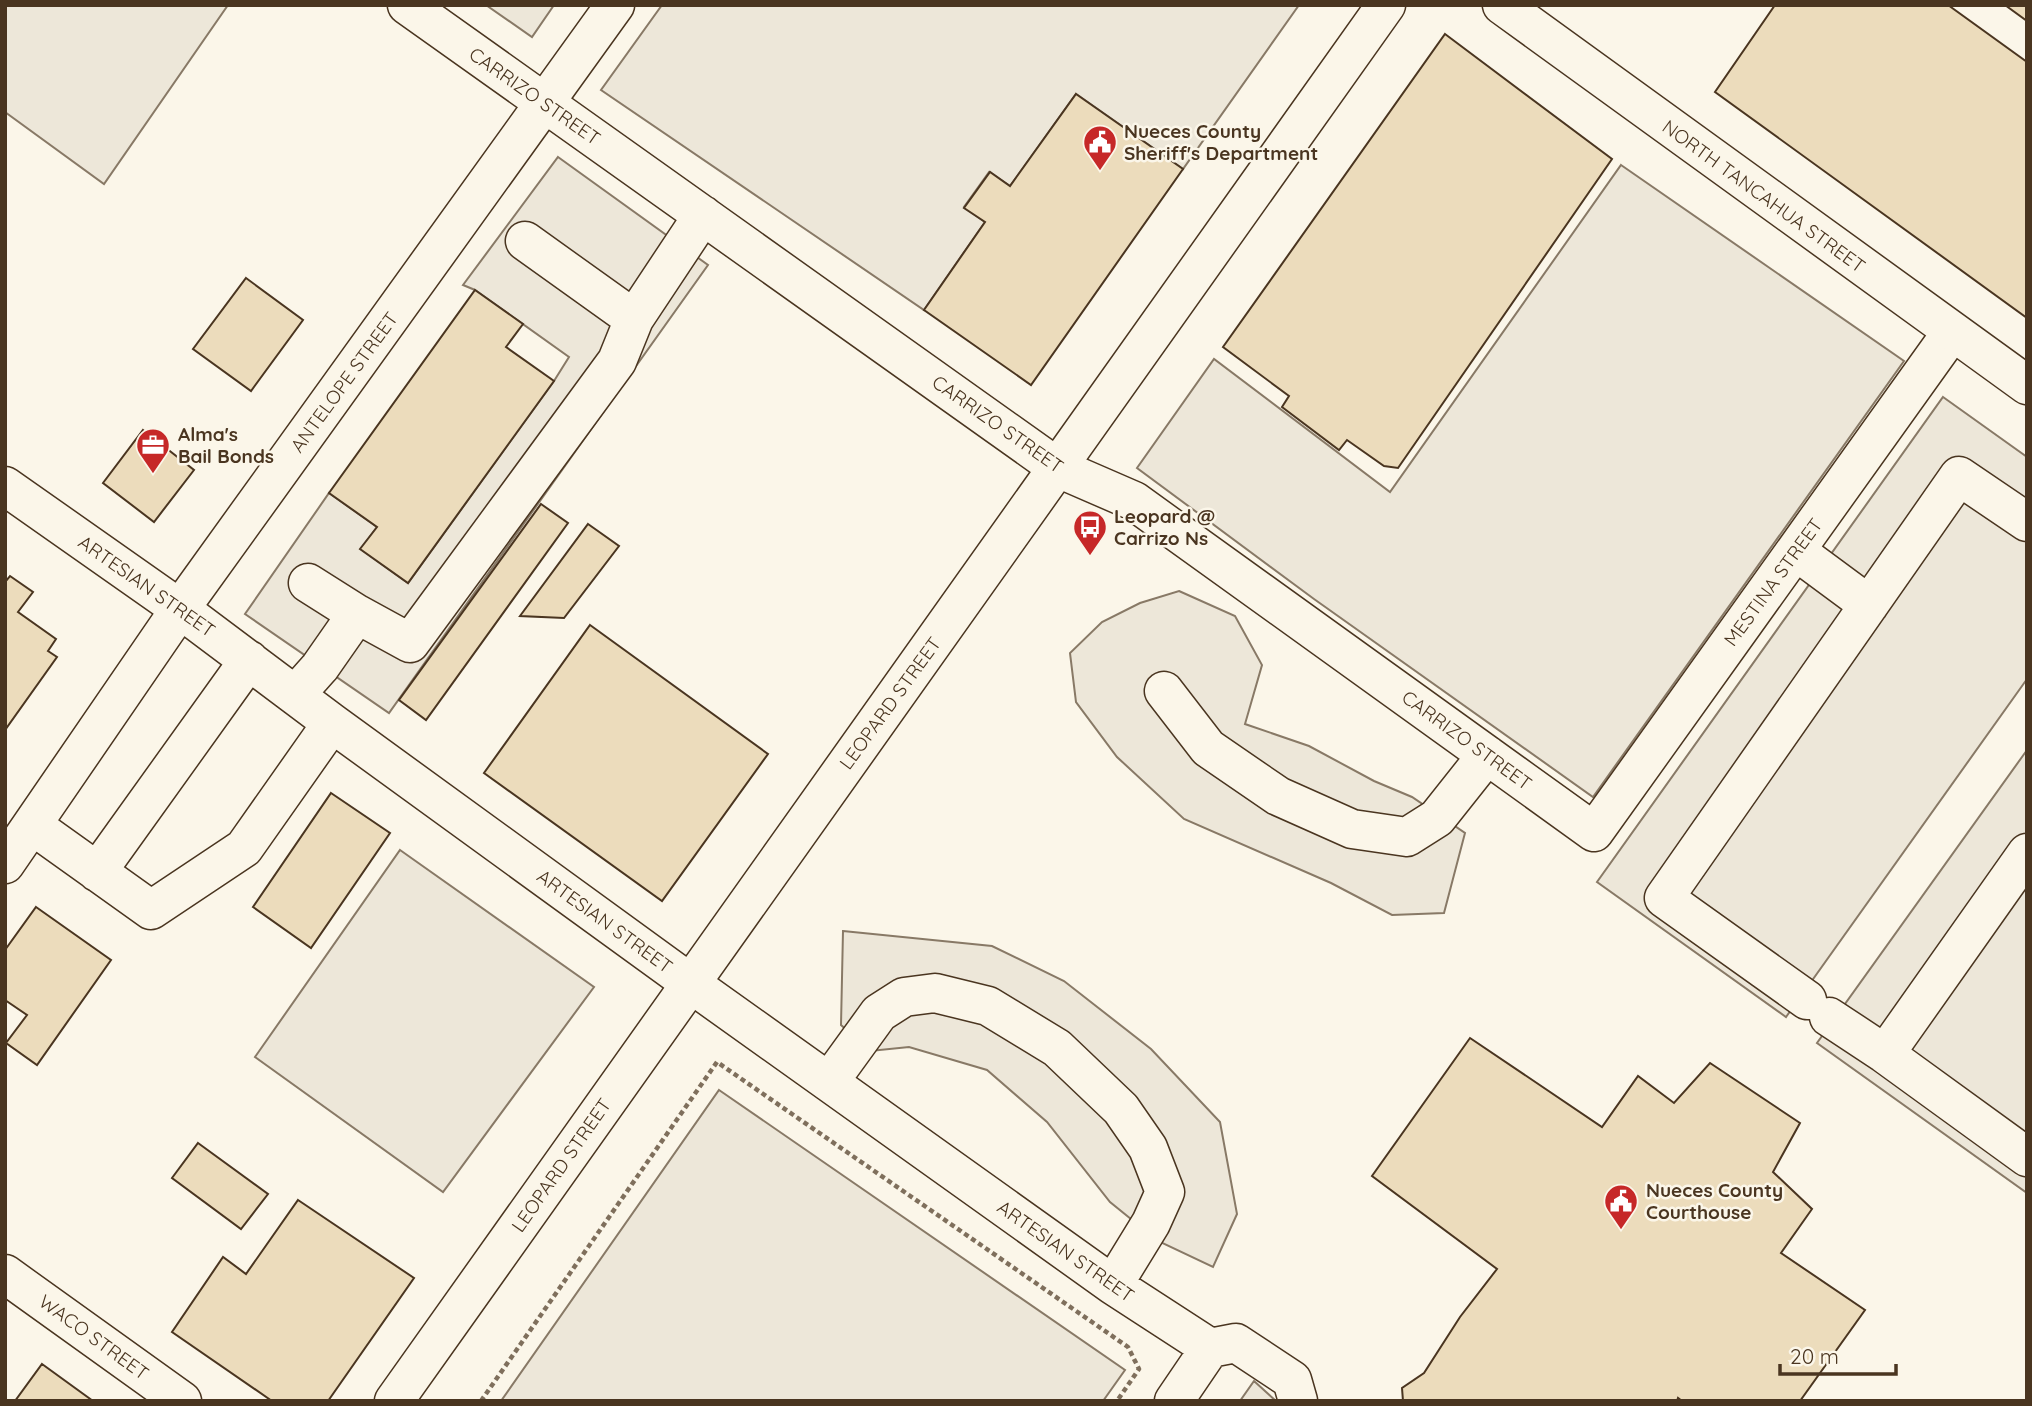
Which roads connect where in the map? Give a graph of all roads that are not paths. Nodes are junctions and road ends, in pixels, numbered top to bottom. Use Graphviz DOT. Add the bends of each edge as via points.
graph roads {
  1 [pos="407,5"];
  2 [pos="615,5"];
  3 [pos="1386,5"];
  4 [pos="1502,5"];
  5 [pos="546,103"];
  6 [pos="703,215"];
  7 [pos="525,241"];
  8 [pos="634,319"];
  9 [pos="1952,332"];
  10 [pos="2027,385"];
  11 [pos="1058,468"];
  12 [pos="5,486"];
  13 [pos="2027,522"];
  14 [pos="1796,551"];
  15 [pos="308,583"];
  16 [pos="1869,605"];
  17 [pos="180,609"];
  18 [pos="357,614"];
  19 [pos="249,660"];
  20 [pos="1164,691"];
  21 [pos="296,694"];
  22 [pos="332,723"];
  23 [pos="1487,755"];
  24 [pos="32,825"];
  25 [pos="1594,832"];
  26 [pos="2027,853"];
  27 [pos="5,864"];
  28 [pos="97,872"];
  29 [pos="690,983"];
  30 [pos="1885,1054"];
  31 [pos="829,1082"];
  32 [pos="2027,1157"];
  33 [pos="5,1274"];
  34 [pos="1113,1285"];
  35 [pos="1210,1348"];
  36 [pos="182,1401"];
  37 [pos="394,1401"];
  38 [pos="1174,1401"];
  39 [pos="1298,1401"];
  1 -- 5 [label="street, CARRIZO STREET"];
  2 -- 5 [label="street, ANTELOPE STREET"];
  3 -- 11 [label="street, LEOPARD STREET"];
  4 -- 9 [label="street, NORTH TANCAHUA STREET"];
  5 -- 6 [label="street, CARRIZO STREET"];
  5 -- 17 [label="street, ANTELOPE STREET"];
  6 -- 8 [label="street"];
  6 -- 11 [label="street, CARRIZO STREET"];
  7 -- 8 [label="street"];
  8 -- 18 [label="street" via="617,361 410,643"];
  9 -- 10 [label="street, NORTH TANCAHUA STREET"];
  9 -- 14 [label="street, MESTINA STREET"];
  11 -- 23 [label="street, CARRIZO STREET" via="1134,501"];
  11 -- 29 [label="street, LEOPARD STREET"];
  12 -- 17 [label="street, ARTESIAN STREET"];
  13 -- 16 [label="street" via="1959,476"];
  14 -- 16 [label="street"];
  14 -- 25 [label="street, MESTINA STREET"];
  15 -- 18 [label="street"];
  16 -- 30 [label="street" via="1664,898"];
  17 -- 19 [label="street, ARTESIAN STREET"];
  17 -- 24 [label="street, ANTELOPE STREET"];
  18 -- 21 [label="street"];
  19 -- 21 [label="street, ARTESIAN STREET"];
  19 -- 28 [label="street"];
  20 -- 23 [label="street" via="1208,748 1278,796 1352,829 1407,837 1437,818"];
  21 -- 22 [label="street, ARTESIAN STREET"];
  22 -- 28 [label="street" via="244,848 151,910"];
  22 -- 29 [label="street, ARTESIAN STREET"];
  23 -- 25 [label="street, CARRIZO STREET"];
  24 -- 27 [label="street, ANTELOPE STREET"];
  24 -- 28 [label="street"];
  26 -- 30 [label="street"];
  29 -- 31 [label="street, ARTESIAN STREET"];
  29 -- 37 [label="street, LEOPARD STREET"];
  30 -- 32 [label="street"];
  31 -- 34 [label="street, ARTESIAN STREET"];
  31 -- 34 [label="street" via="879,1013 904,997 935,993 988,1006 1057,1048 1121,1109 1148,1148 1165,1192"];
  33 -- 36 [label="street, WACO STREET"];
  34 -- 35 [label="street, ARTESIAN STREET"];
  35 -- 38 [label="street"];
  35 -- 39 [label="street" via="1236,1343 1292,1380"];
}
